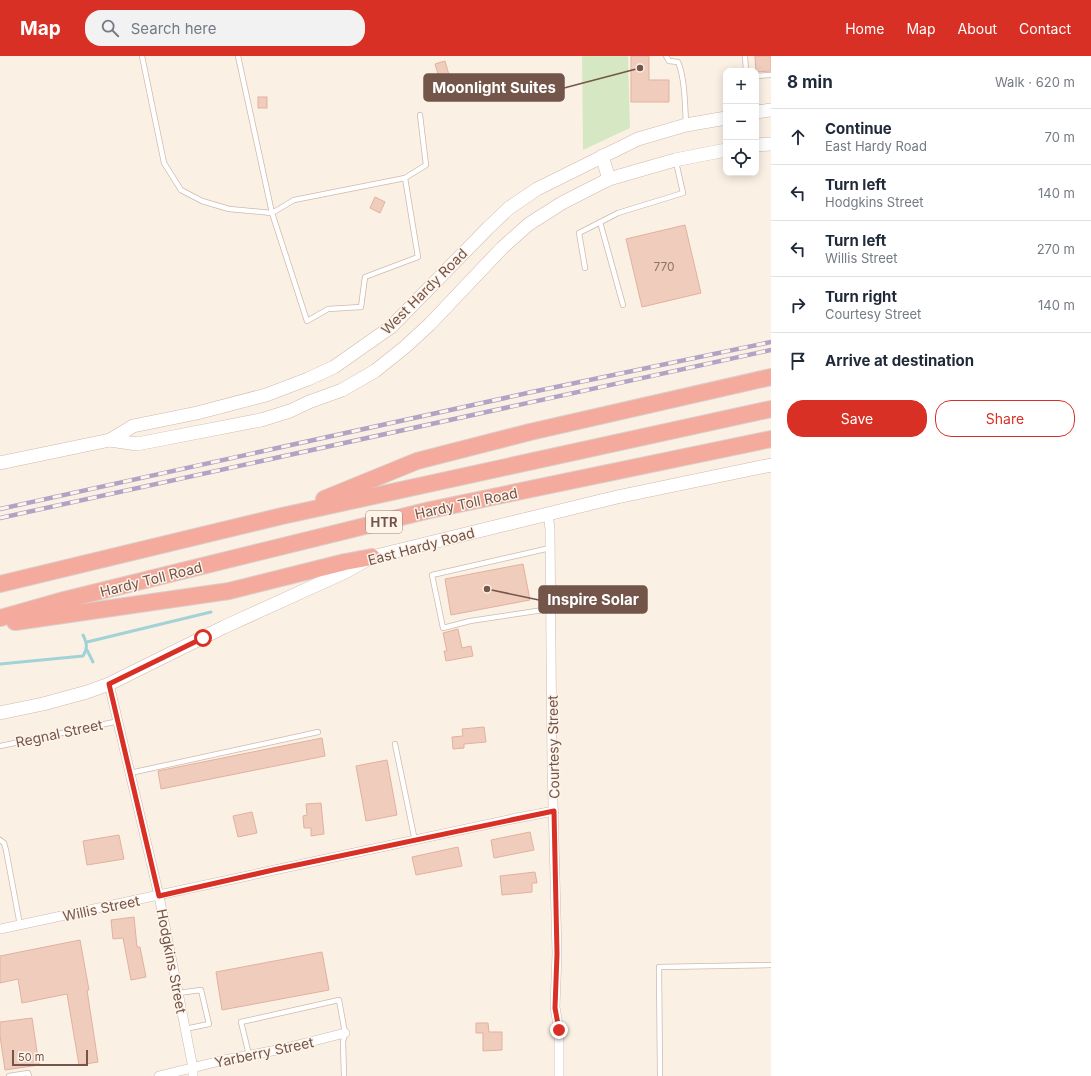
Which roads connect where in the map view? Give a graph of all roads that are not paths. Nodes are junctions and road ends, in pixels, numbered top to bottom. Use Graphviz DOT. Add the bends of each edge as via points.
graph roads {
  1 [pos="142,56"];
  2 [pos="238,56"];
  3 [pos="666,56"];
  4 [pos="745,56"];
  5 [pos="746,68"];
  6 [pos="771,75"];
  7 [pos="759,76"];
  8 [pos="771,110"];
  9 [pos="759,112"];
  10 [pos="420,115"];
  11 [pos="723,119"];
  12 [pos="686,125"];
  13 [pos="771,144"];
  14 [pos="759,145"];
  15 [pos="723,151"];
  16 [pos="602,156"];
  17 [pos="675,160"];
  18 [pos="405,178"];
  19 [pos="609,179"];
  20 [pos="272,212"];
  21 [pos="600,222"];
  22 [pos="585,268"];
  23 [pos="623,305"];
  24 [pos="771,377"];
  25 [pos="308,379"];
  26 [pos="309,402"];
  27 [pos="771,409"];
  28 [pos="771,439"];
  29 [pos="110,440"];
  30 [pos="0,463"];
  31 [pos="771,466"];
  32 [pos="548,514"];
  33 [pos="282,516"];
  34 [pos="550,548"];
  35 [pos="372,557"];
  36 [pos="0,584"];
  37 [pos="550,609"];
  38 [pos="0,618"];
  39 [pos="0,624"];
  40 [pos="109,684"];
  41 [pos="0,713"];
  42 [pos="118,721"];
  43 [pos="318,732"];
  44 [pos="395,744"];
  45 [pos="0,746"];
  46 [pos="130,773"];
  47 [pos="554,811"];
  48 [pos="0,840"];
  49 [pos="415,841"];
  50 [pos="159,896"];
  51 [pos="20,925"];
  52 [pos="0,929"];
  53 [pos="771,965"];
  54 [pos="178,993"];
  55 [pos="185,1029"];
  56 [pos="346,1033"];
  57 [pos="249,1056"];
  58 [pos="193,1072"];
  59 [pos="9,1076"];
  60 [pos="29,1076"];
  61 [pos="160,1076"];
  62 [pos="344,1076"];
  63 [pos="559,1076"];
  64 [pos="660,1076"];
  1 -- 20 [label="lane" via="164,163 181,190 202,201 229,210"];
  2 -- 20 [label="lane"];
  3 -- 12 [label="lane" via="669,61 678,62 680,67"];
  4 -- 5 [label="lane"];
  6 -- 7 [label="lane"];
  8 -- 9 [label="main road"];
  10 -- 18 [label="lane" via="426,165"];
  11 -- 12 [label="main road, West Hardy Road"];
  12 -- 16 [label="main road, West Hardy Road" via="638,139"];
  13 -- 14 [label="main road"];
  15 -- 17 [label="main road, West Hardy Road"];
  16 -- 19 [label="main road"];
  16 -- 25 [label="main road, West Hardy Road" via="537,189 509,208 391,327 334,367"];
  17 -- 19 [label="main road, West Hardy Road"];
  17 -- 21 [label="lane" via="683,193 618,212"];
  18 -- 20 [label="lane" via="294,200"];
  18 -- 20 [label="lane" via="418,257 365,276 362,307 328,309 307,320"];
  19 -- 26 [label="main road, West Hardy Road" via="562,203 530,224 502,248 430,324 375,371 342,390"];
  21 -- 22 [label="lane" via="579,233"];
  21 -- 23 [label="lane"];
  24 -- 33 [label="highway" via="530,432 417,461"];
  25 -- 26 [label="main road"];
  25 -- 29 [label="main road, West Hardy Road" via="266,395 133,426"];
  26 -- 29 [label="main road, West Hardy Road" via="261,420 137,444"];
  27 -- 33 [label="highway, Hardy Toll Road / HTR"];
  28 -- 38 [label="highway, Hardy Toll Road / HTR" via="430,510"];
  29 -- 30 [label="main road, West Hardy Road"];
  31 -- 32 [label="main road, East Hardy Road" via="617,497"];
  32 -- 34 [label="street, Courtesy Street"];
  32 -- 35 [label="main road, East Hardy Road"];
  33 -- 36 [label="highway, Hardy Toll Road / HTR"];
  34 -- 37 [label="street, Courtesy Street"];
  34 -- 37 [label="lane" via="432,575 443,628 470,621"];
  35 -- 39 [label="highway" via="229,591"];
  35 -- 40 [label="main road, East Hardy Road"];
  37 -- 47 [label="street, Courtesy Street"];
  40 -- 41 [label="main road, East Hardy Road" via="43,704"];
  40 -- 42 [label="street, Hodgkins Street"];
  42 -- 45 [label="lane, Regnal Street"];
  42 -- 46 [label="street, Hodgkins Street"];
  43 -- 46 [label="lane"];
  44 -- 49 [label="lane"];
  46 -- 50 [label="street, Hodgkins Street"];
  47 -- 49 [label="street, Willis Street"];
  47 -- 63 [label="street, Courtesy Street" via="557,954 555,1008 559,1030"];
  48 -- 51 [label="lane" via="4,842 6,850"];
  49 -- 50 [label="street, Willis Street"];
  50 -- 51 [label="street, Willis Street"];
  50 -- 54 [label="street, Hodgkins Street"];
  51 -- 52 [label="street, Willis Street"];
  53 -- 64 [label="lane" via="659,967"];
  54 -- 55 [label="street, Hodgkins Street"];
  54 -- 55 [label="lane" via="201,990 209,1024"];
  55 -- 58 [label="street, Hodgkins Street"];
  56 -- 57 [label="street, Yarberry Street"];
  56 -- 57 [label="lane" via="339,1000 240,1022"];
  56 -- 62 [label="lane" via="342,1048"];
  57 -- 58 [label="street, Yarberry Street"];
  58 -- 61 [label="street, Yarberry Street"];
  59 -- 60 [label="lane" via="28,1073"];
}
